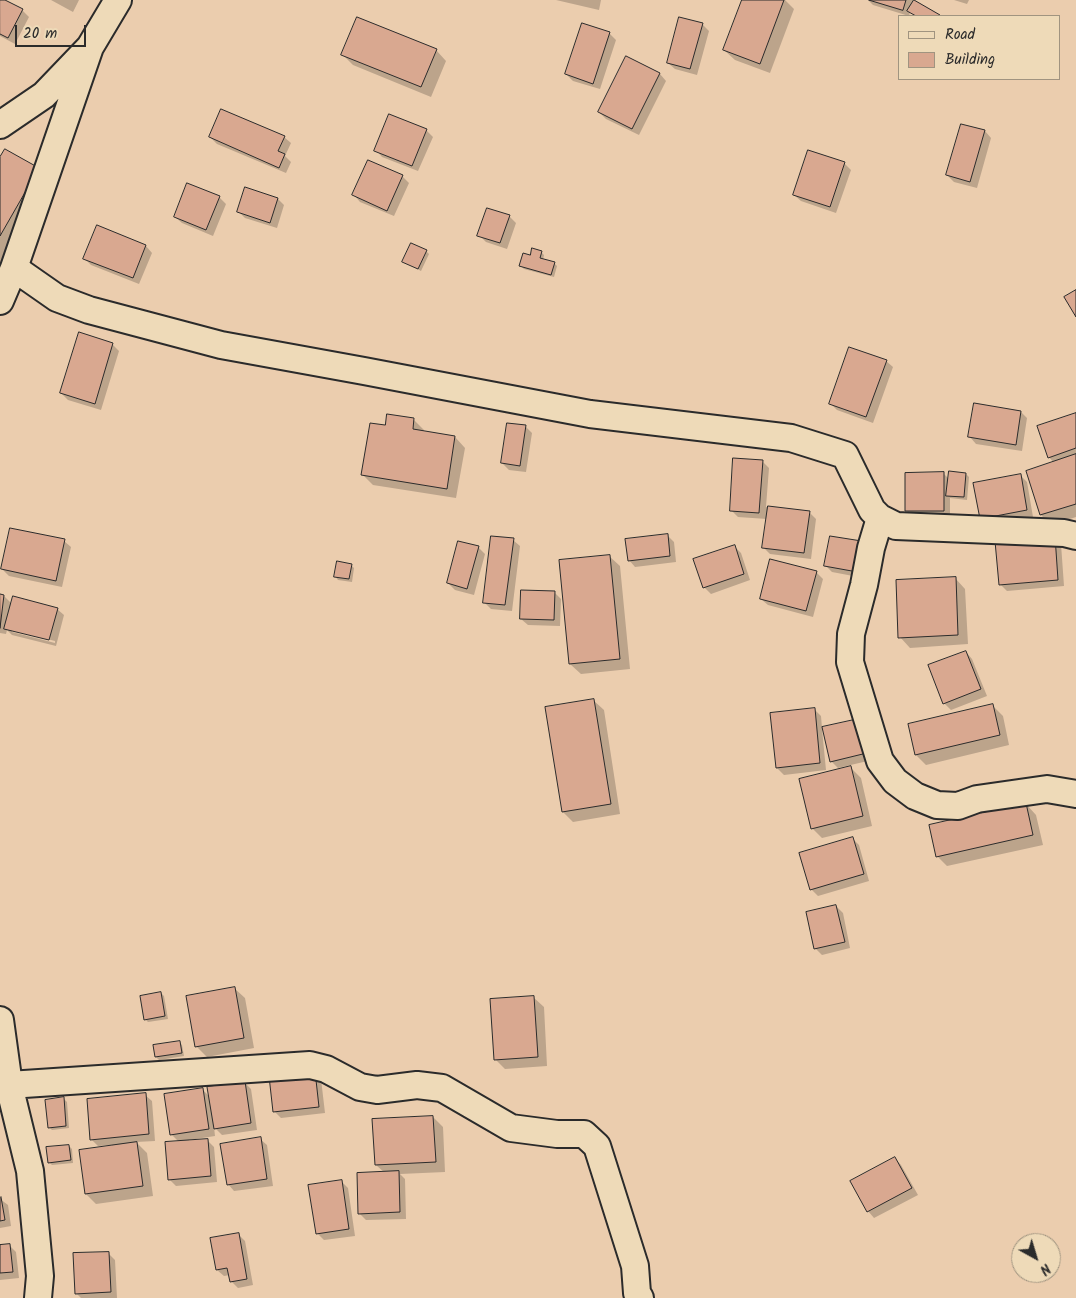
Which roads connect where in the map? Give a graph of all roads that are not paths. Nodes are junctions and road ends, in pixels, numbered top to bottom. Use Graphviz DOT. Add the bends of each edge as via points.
graph roads {
  1 [pos="118,0"];
  2 [pos="90,47"];
  3 [pos="0,125"];
  4 [pos="14,268"];
  5 [pos="0,301"];
  6 [pos="880,518"];
  7 [pos="1076,536"];
  8 [pos="1076,794"];
  9 [pos="0,1020"];
  10 [pos="9,1085"];
  11 [pos="38,1298"];
  12 [pos="640,1298"];
  1 -- 2 [label="street"];
  2 -- 3 [label="street" via="44,95"];
  2 -- 4 [label="street"];
  4 -- 5 [label="street"];
  4 -- 6 [label="street" via="57,298 89,310 221,345 590,414 791,438 845,455 872,510"];
  6 -- 7 [label="street" via="896,526"];
  6 -- 8 [label="street" via="851,634 850,662 880,761 895,781 915,796 937,805 958,806 977,799 1047,789"];
  9 -- 10 [label="street"];
  10 -- 11 [label="street" via="30,1171 40,1276"];
  10 -- 12 [label="street" via="310,1066 326,1070 360,1087 377,1090 416,1085 442,1088 511,1128 584,1134 597,1146 635,1266"];
}
